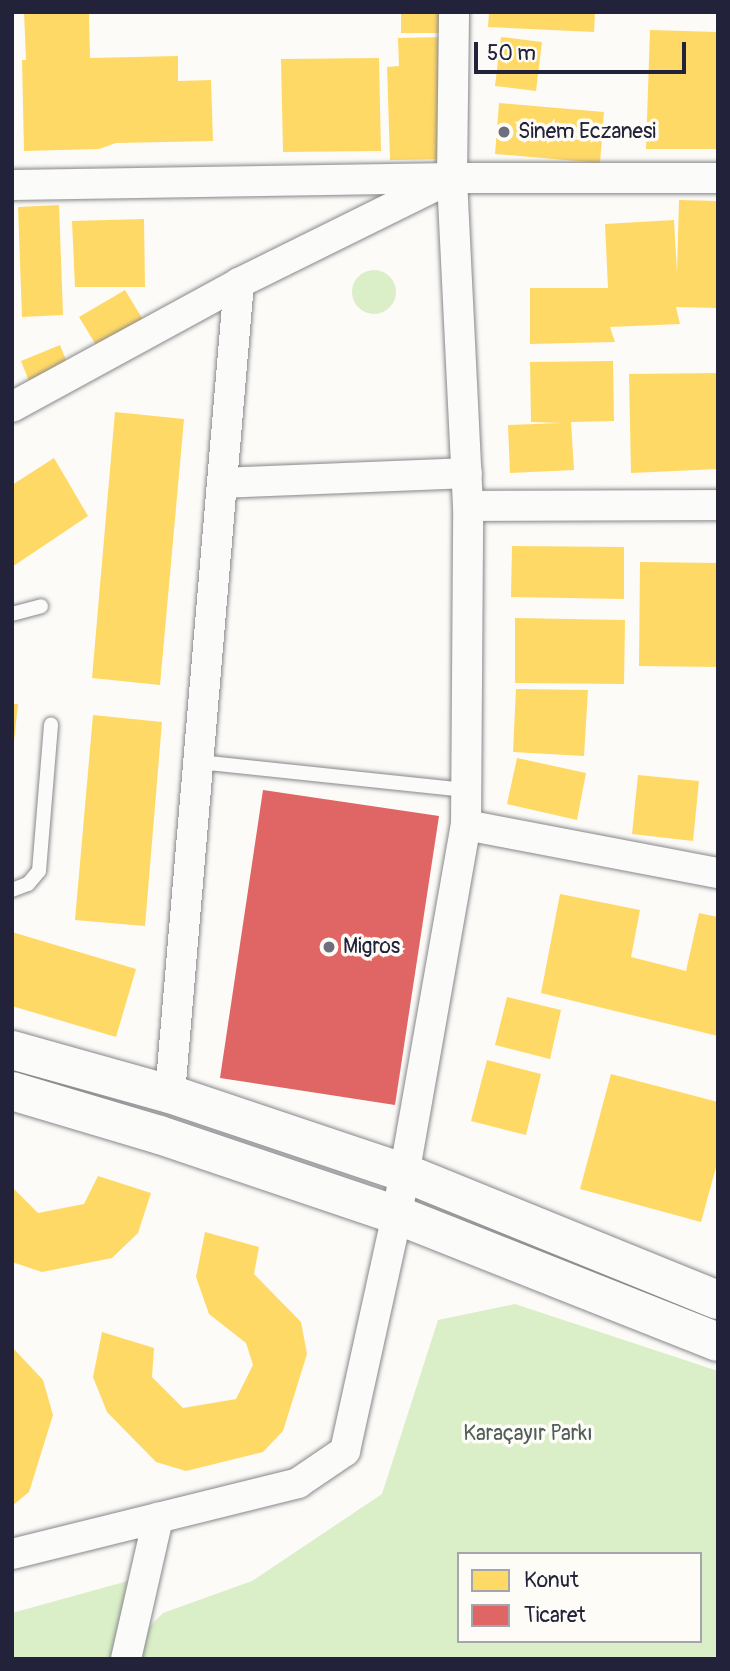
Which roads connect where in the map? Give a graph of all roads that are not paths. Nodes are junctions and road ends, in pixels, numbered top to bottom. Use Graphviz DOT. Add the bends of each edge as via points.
graph roads {
  1 [pos="454,12"];
  2 [pos="452,178"];
  3 [pos="718,178"];
  4 [pos="12,185"];
  5 [pos="239,283"];
  6 [pos="12,407"];
  7 [pos="467,473"];
  8 [pos="222,483"];
  9 [pos="718,505"];
  10 [pos="468,506"];
  11 [pos="41,606"];
  12 [pos="12,614"];
  13 [pos="51,724"];
  14 [pos="198,762"];
  15 [pos="466,790"];
  16 [pos="466,825"];
  17 [pos="718,873"];
  18 [pos="12,890"];
  19 [pos="12,1051"];
  20 [pos="12,1091"];
  21 [pos="170,1094"];
  22 [pos="405,1173"];
  23 [pos="397,1215"];
  24 [pos="718,1300"];
  25 [pos="718,1342"];
  26 [pos="158,1518"];
  27 [pos="12,1554"];
  28 [pos="126,1659"];
  1 -- 2 [label="street"];
  2 -- 3 [label="street"];
  2 -- 4 [label="street"];
  2 -- 5 [label="street"];
  2 -- 7 [label="street"];
  5 -- 6 [label="street"];
  5 -- 8 [label="street"];
  7 -- 8 [label="street"];
  7 -- 10 [label="street"];
  8 -- 14 [label="street"];
  9 -- 10 [label="street"];
  10 -- 15 [label="street"];
  11 -- 12 [label="lane"];
  13 -- 18 [label="lane" via="39,871 28,884"];
  14 -- 15 [label="lane"];
  14 -- 21 [label="street"];
  15 -- 16 [label="street"];
  16 -- 17 [label="street"];
  16 -- 22 [label="street"];
  19 -- 21 [label="main road"];
  20 -- 23 [label="main road"];
  21 -- 22 [label="main road"];
  22 -- 23 [label="street"];
  22 -- 24 [label="main road"];
  23 -- 25 [label="main road"];
  23 -- 26 [label="street" via="345,1451 298,1483"];
  26 -- 27 [label="street"];
  26 -- 28 [label="street"];
}
